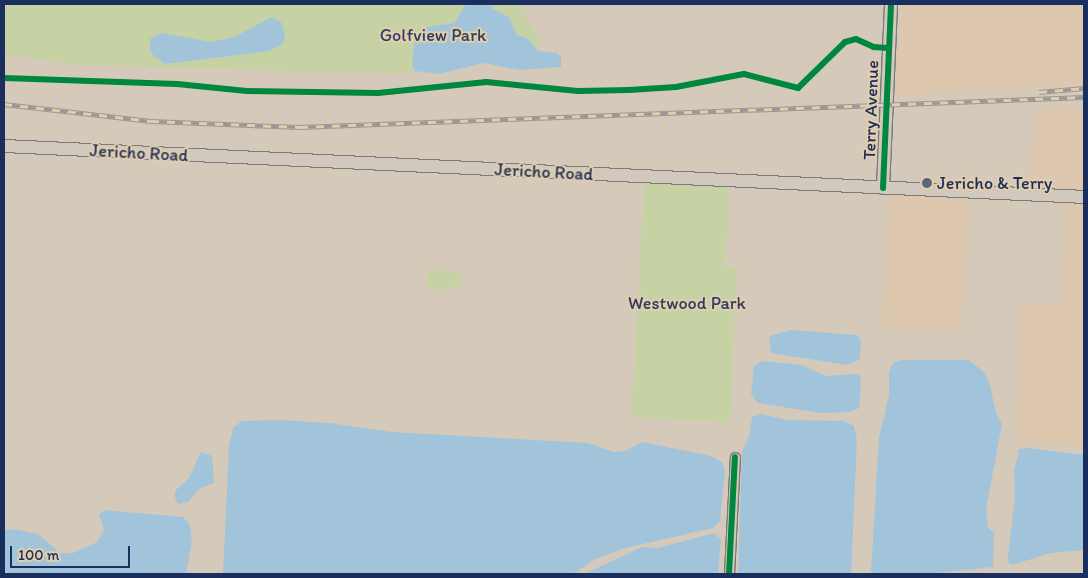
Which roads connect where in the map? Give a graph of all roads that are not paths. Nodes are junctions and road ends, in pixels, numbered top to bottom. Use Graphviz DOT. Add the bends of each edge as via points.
graph roads {
  1 [pos="892,4"];
  2 [pos="4,146"];
  3 [pos="883,188"];
  4 [pos="1084,197"];
  5 [pos="735,457"];
  6 [pos="729,574"];
  1 -- 3 [label="main road, Terry Avenue"];
  2 -- 3 [label="main road, Jericho Road"];
  3 -- 4 [label="main road, Jericho Road"];
  5 -- 6 [label="street"];
}
